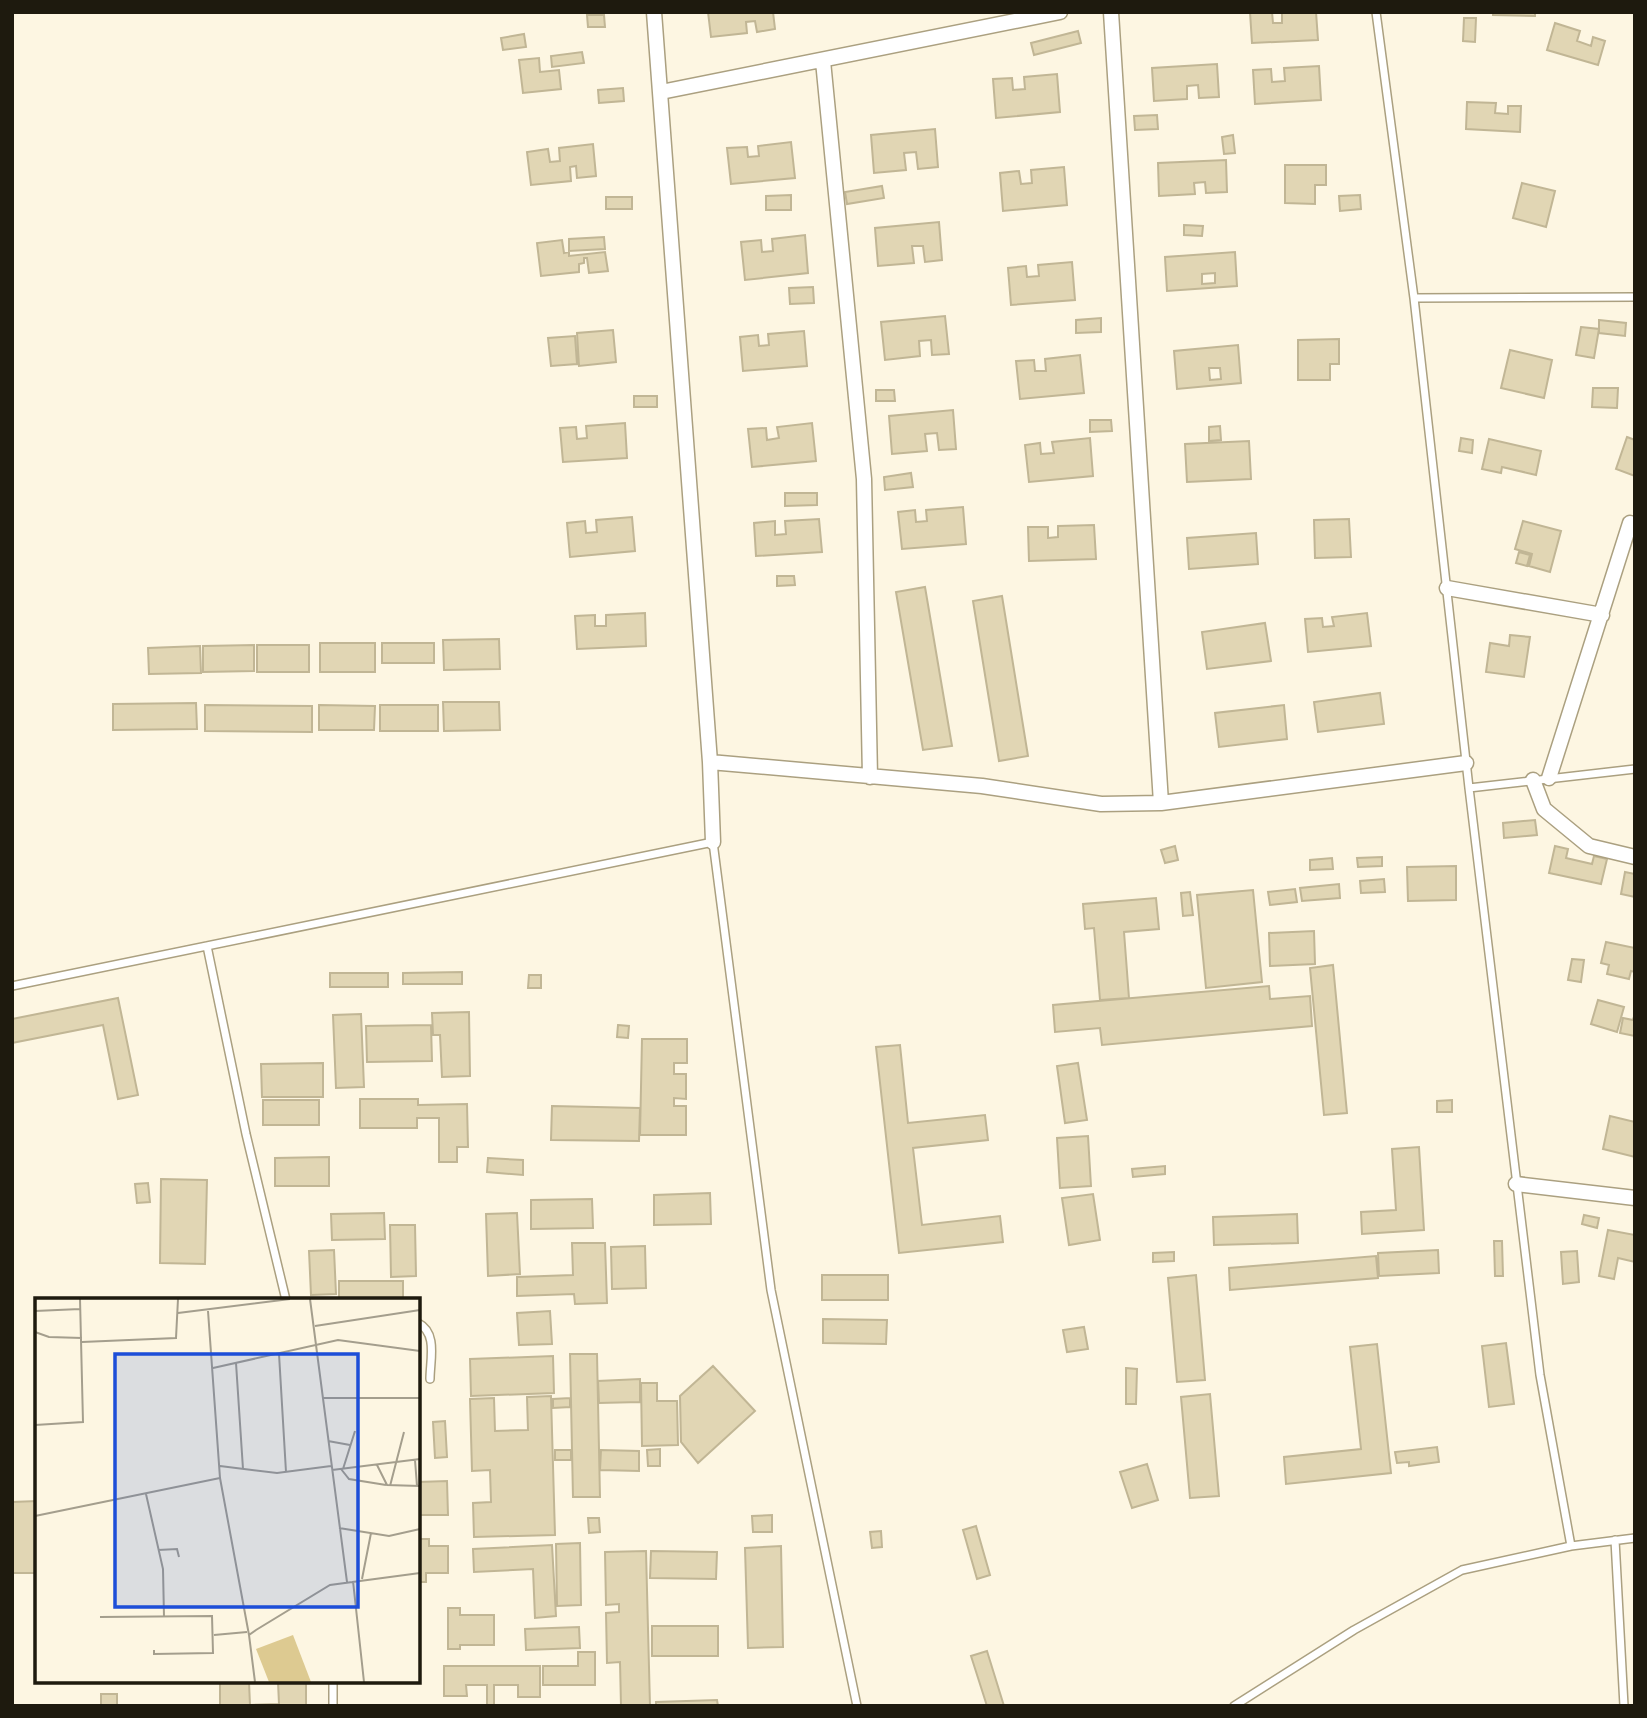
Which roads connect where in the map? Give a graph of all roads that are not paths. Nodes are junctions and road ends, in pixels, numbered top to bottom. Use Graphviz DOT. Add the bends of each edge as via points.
graph roads {
  1 [pos="654,12"];
  2 [pos="1060,12"];
  3 [pos="1111,12"];
  4 [pos="1376,12"];
  5 [pos="823,61"];
  6 [pos="661,92"];
  7 [pos="1635,297"];
  8 [pos="1414,298"];
  9 [pos="1630,523"];
  10 [pos="1447,588"];
  11 [pos="1602,615"];
  12 [pos="710,762"];
  13 [pos="1466,763"];
  14 [pos="1635,769"];
  15 [pos="870,777"];
  16 [pos="1549,778"];
  17 [pos="1533,780"];
  18 [pos="1469,788"];
  19 [pos="1161,803"];
  20 [pos="712,842"];
  21 [pos="1635,858"];
  22 [pos="207,946"];
  23 [pos="12,986"];
  24 [pos="1516,1184"];
  25 [pos="1635,1198"];
  26 [pos="286,1298"];
  27 [pos="420,1324"];
  28 [pos="430,1379"];
  29 [pos="1635,1538"];
  30 [pos="1615,1540"];
  31 [pos="1571,1546"];
  32 [pos="333,1683"];
  33 [pos="333,1706"];
  34 [pos="857,1706"];
  35 [pos="1234,1706"];
  36 [pos="1624,1706"];
  1 -- 6 [label="street"];
  2 -- 5 [label="street"];
  3 -- 19 [label="street"];
  4 -- 8 [label="lane"];
  5 -- 6 [label="street"];
  5 -- 15 [label="street" via="864,479"];
  6 -- 12 [label="street"];
  7 -- 8 [label="lane"];
  8 -- 10 [label="lane"];
  9 -- 11 [label="street"];
  10 -- 11 [label="street"];
  10 -- 13 [label="lane"];
  11 -- 16 [label="street"];
  12 -- 15 [label="street"];
  12 -- 20 [label="street"];
  13 -- 18 [label="lane"];
  13 -- 19 [label="street"];
  14 -- 16 [label="lane"];
  15 -- 19 [label="street" via="982,786 1101,804"];
  16 -- 17 [label="lane"];
  17 -- 18 [label="lane"];
  17 -- 21 [label="street" via="1544,809 1589,846"];
  18 -- 24 [label="lane"];
  20 -- 22 [label="lane"];
  20 -- 34 [label="lane" via="771,1290"];
  22 -- 23 [label="lane"];
  22 -- 26 [label="lane"];
  24 -- 25 [label="street"];
  24 -- 31 [label="lane" via="1540,1375"];
  27 -- 28 [label="lane" via="431,1335"];
  29 -- 30 [label="lane"];
  30 -- 31 [label="lane"];
  30 -- 36 [label="lane"];
  31 -- 35 [label="lane" via="1462,1570 1354,1630"];
  32 -- 33 [label="lane"];
}
